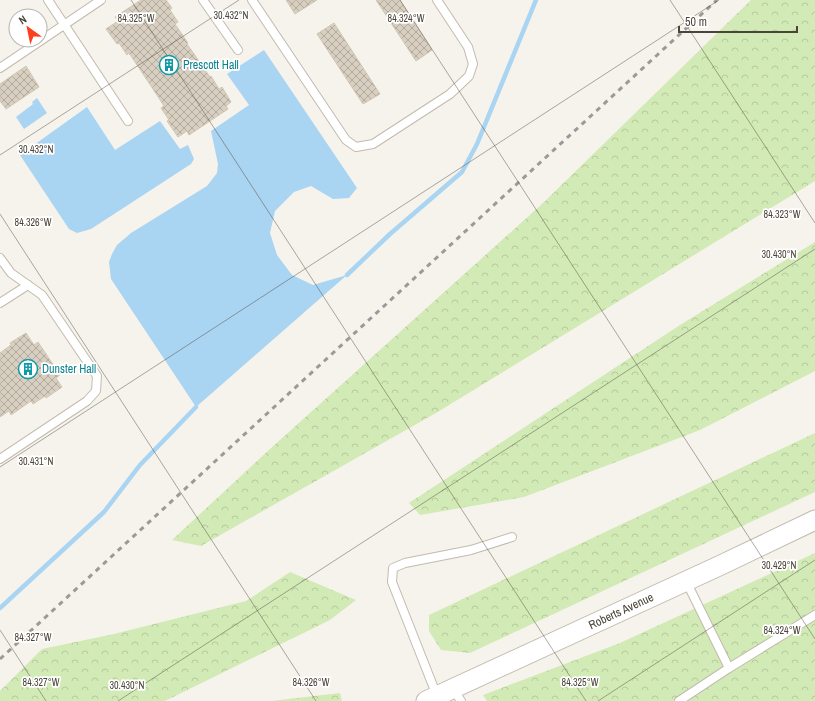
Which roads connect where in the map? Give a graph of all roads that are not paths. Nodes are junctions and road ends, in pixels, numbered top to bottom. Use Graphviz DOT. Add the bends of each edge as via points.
graph roads {
  1 [pos="48,0"];
  2 [pos="100,0"];
  3 [pos="203,0"];
  4 [pos="252,0"];
  5 [pos="437,0"];
  6 [pos="64,24"];
  7 [pos="238,50"];
  8 [pos="0,68"];
  9 [pos="128,121"];
  10 [pos="0,258"];
  11 [pos="28,285"];
  12 [pos="0,303"];
  13 [pos="0,459"];
  14 [pos="815,520"];
  15 [pos="512,537"];
  16 [pos="686,581"];
  17 [pos="815,615"];
  18 [pos="729,668"];
  19 [pos="444,697"];
  20 [pos="679,701"];
  1 -- 6 [label="lane"];
  2 -- 6 [label="lane"];
  3 -- 7 [label="lane"];
  4 -- 5 [label="lane" via="346,140 356,146 373,144 450,94 469,76 473,64 468,47"];
  6 -- 8 [label="lane"];
  6 -- 9 [label="lane"];
  10 -- 11 [label="lane" via="11,273"];
  11 -- 12 [label="lane"];
  11 -- 13 [label="lane" via="42,295 97,376 96,391 87,401"];
  14 -- 16 [label="street, Roberts Avenue"];
  15 -- 19 [label="lane" via="471,550 405,563 393,568 392,582"];
  16 -- 18 [label="lane"];
  16 -- 19 [label="street, Roberts Avenue"];
  17 -- 18 [label="lane"];
  18 -- 20 [label="lane"];
}
